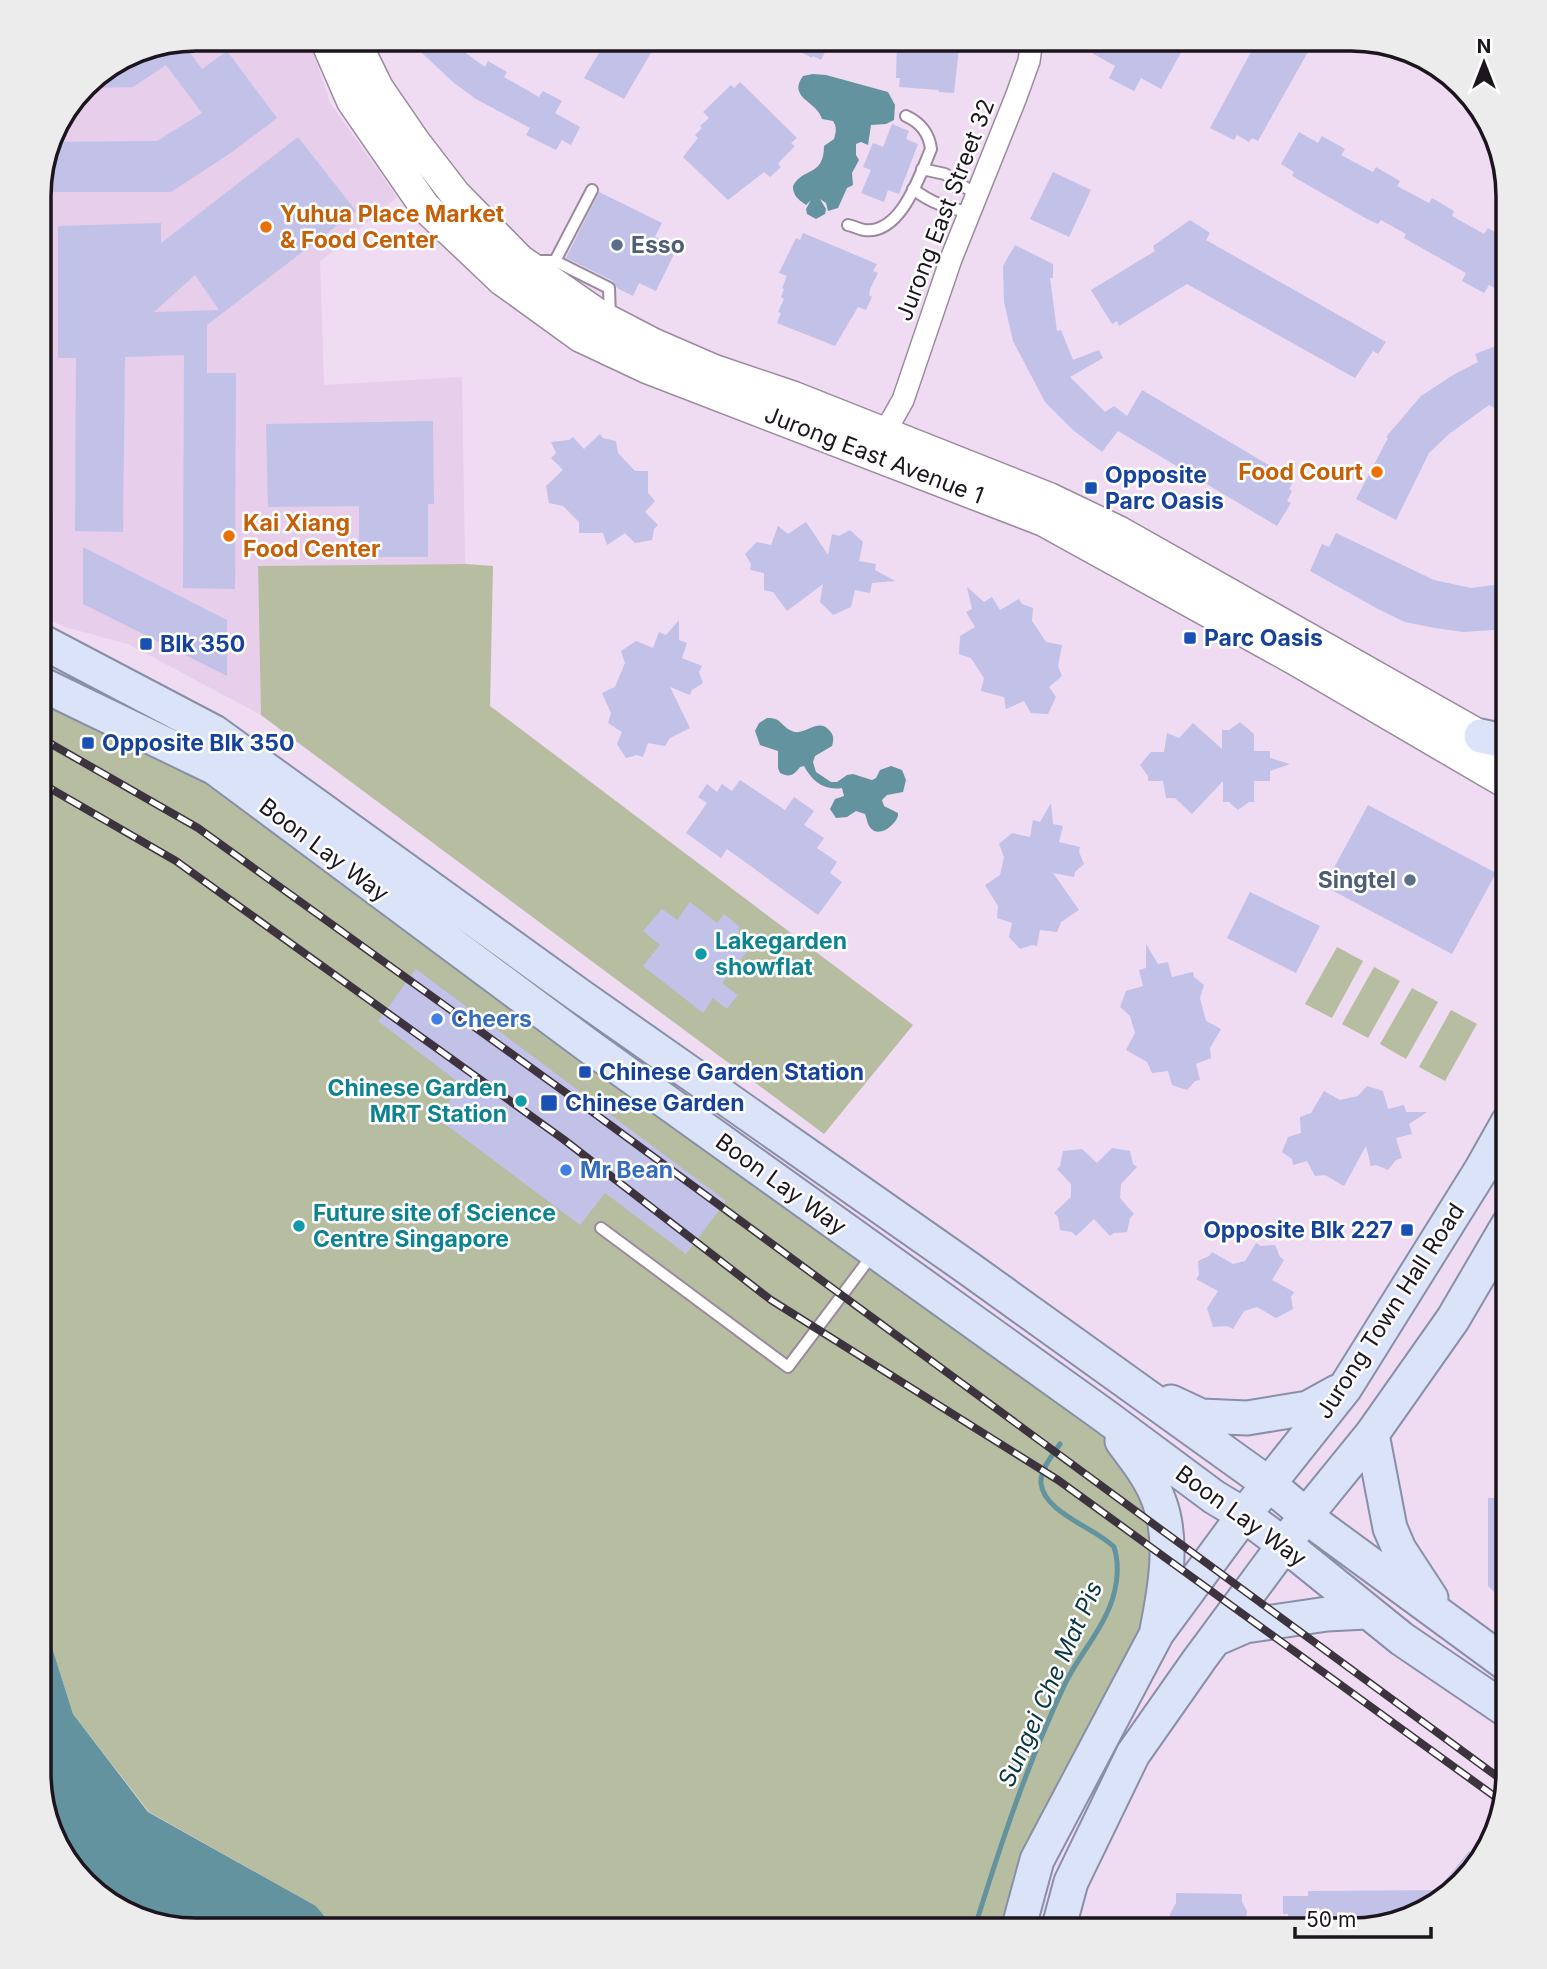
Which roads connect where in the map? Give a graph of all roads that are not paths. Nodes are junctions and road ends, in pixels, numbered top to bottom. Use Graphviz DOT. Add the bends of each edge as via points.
graph roads {
  1 [pos="331,51"];
  2 [pos="360,51"];
  3 [pos="1030,51"];
  4 [pos="906,116"];
  5 [pos="922,169"];
  6 [pos="913,189"];
  7 [pos="592,190"];
  8 [pos="973,204"];
  9 [pos="848,225"];
  10 [pos="520,260"];
  11 [pos="555,261"];
  12 [pos="610,321"];
  13 [pos="889,447"];
  14 [pos="1247,620"];
  15 [pos="51,646"];
  16 [pos="51,689"];
  17 [pos="1496,742"];
  18 [pos="1496,777"];
  19 [pos="1496,1143"];
  20 [pos="601,1228"];
  21 [pos="1496,1246"];
  22 [pos="875,1251"];
  23 [pos="1114,1375"];
  24 [pos="1345,1388"];
  25 [pos="1105,1416"];
  26 [pos="1372,1434"];
  27 [pos="1269,1484"];
  28 [pos="1307,1514"];
  29 [pos="1244,1515"];
  30 [pos="1284,1545"];
  31 [pos="1366,1612"];
  32 [pos="1442,1614"];
  33 [pos="1157,1633"];
  34 [pos="1215,1639"];
  35 [pos="1496,1656"];
  36 [pos="1496,1703"];
  37 [pos="1021,1918"];
  38 [pos="1061,1918"];
  1 -- 13 [label="street, Jurong East Avenue 1" via="352,101 425,207 502,281 581,337 647,368"];
  2 -- 10 [label="street, Jurong East Avenue 1" via="415,142 455,194"];
  3 -- 8 [label="street, Jurong East Street 32"];
  4 -- 5 [label="lane" via="917,121 930,142"];
  5 -- 6 [label="lane"];
  5 -- 8 [label="lane" via="945,174"];
  6 -- 8 [label="lane" via="946,208"];
  6 -- 9 [label="lane" via="902,210 880,227 866,230"];
  7 -- 11 [label="lane"];
  8 -- 13 [label="street, Jurong East Street 32"];
  10 -- 11 [label="lane"];
  10 -- 12 [label="street, Jurong East Avenue 1"];
  11 -- 12 [label="lane" via="609,288"];
  12 -- 13 [label="street, Jurong East Avenue 1" via="714,370 794,397"];
  13 -- 14 [label="street, Jurong East Avenue 1" via="1049,498 1120,532"];
  14 -- 17 [label="street, Jurong East Avenue 1"];
  14 -- 18 [label="street, Jurong East Avenue 1" via="1391,715"];
  15 -- 23 [label="main road, Boon Lay Way" via="214,732"];
  16 -- 22 [label="main road, Boon Lay Way" via="215,768 590,1048"];
  19 -- 24 [label="main road, Jurong Town Hall Road"];
  20 -- 22 [label="lane" via="788,1367"];
  21 -- 26 [label="main road" via="1453,1319"];
  22 -- 25 [label="main road, Boon Lay Way"];
  23 -- 24 [label="main road" via="1200,1416 1247,1418 1308,1408"];
  23 -- 27 [label="main road, Boon Lay Way"];
  24 -- 27 [label="main road, Jurong Town Hall Road"];
  25 -- 29 [label="main road, Boon Lay Way"];
  25 -- 33 [label="main road" via="1149,1478 1160,1503 1167,1554"];
  26 -- 28 [label="main road"];
  26 -- 32 [label="main road" via="1390,1528"];
  27 -- 28 [label="main road, Boon Lay Way"];
  27 -- 29 [label="main road, Jurong Town Hall Road"];
  28 -- 30 [label="main road"];
  28 -- 32 [label="main road, Boon Lay Way"];
  29 -- 30 [label="main road, Boon Lay Way"];
  29 -- 33 [label="main road, Jurong Town Hall Road"];
  30 -- 31 [label="main road, Boon Lay Way"];
  30 -- 34 [label="main road"];
  31 -- 34 [label="main road" via="1245,1626"];
  31 -- 36 [label="main road, Boon Lay Way"];
  32 -- 35 [label="main road, Boon Lay Way"];
  33 -- 37 [label="main road, Jurong Town Hall Road" via="1037,1860"];
  34 -- 38 [label="main road" via="1133,1754 1071,1882"];
}
